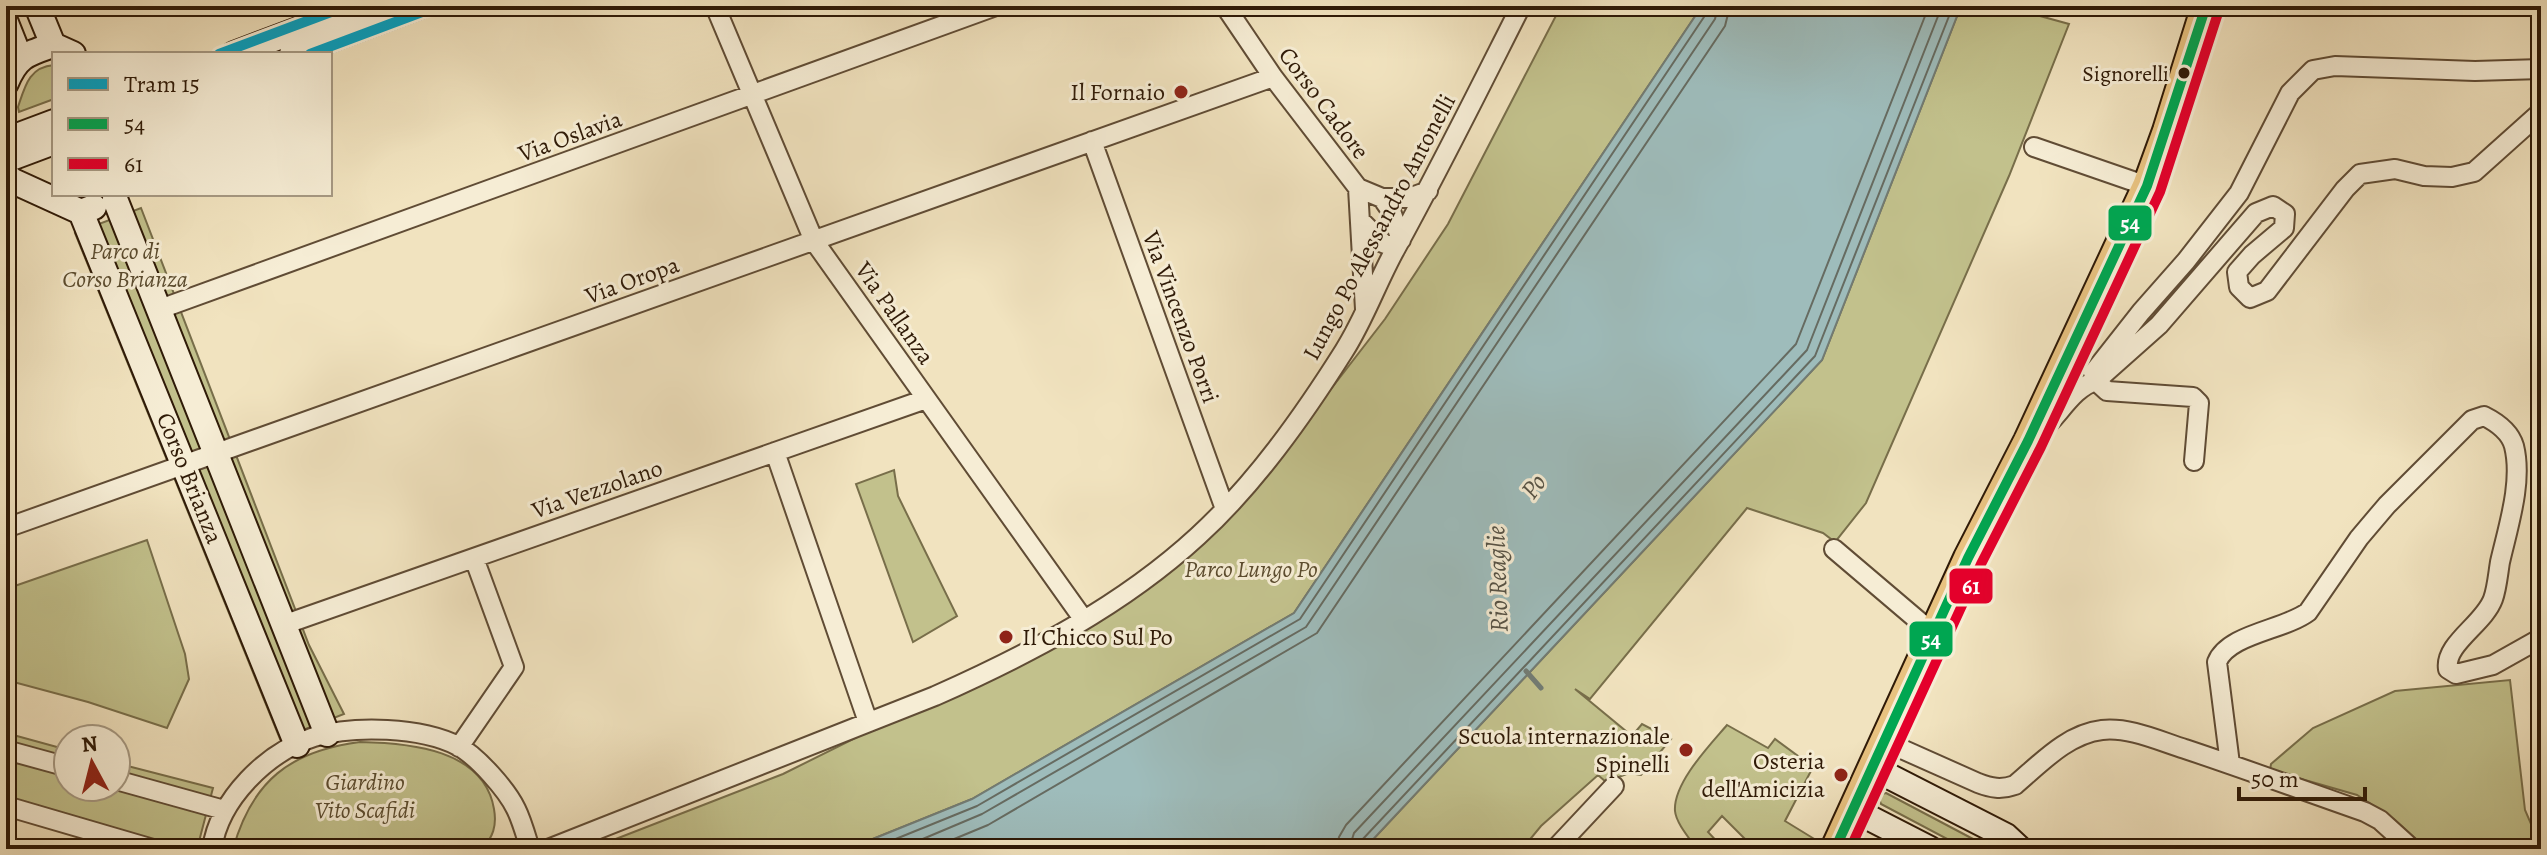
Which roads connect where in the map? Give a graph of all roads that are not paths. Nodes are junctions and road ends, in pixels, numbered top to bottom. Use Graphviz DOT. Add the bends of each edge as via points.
graph roads {
  1 [pos="37,6"];
  2 [pos="362,6"];
  3 [pos="420,6"];
  4 [pos="715,6"];
  5 [pos="996,6"];
  6 [pos="1225,6"];
  7 [pos="1521,6"];
  8 [pos="2206,6"];
  9 [pos="6,23"];
  10 [pos="63,50"];
  11 [pos="52,52"];
  12 [pos="239,52"];
  13 [pos="297,52"];
  14 [pos="20,58"];
  15 [pos="2541,69"];
  16 [pos="1273,77"];
  17 [pos="6,83"];
  18 [pos="752,95"];
  19 [pos="2541,112"];
  20 [pos="52,123"];
  21 [pos="6,140"];
  22 [pos="1092,141"];
  23 [pos="52,143"];
  24 [pos="2034,147"];
  25 [pos="6,160"];
  26 [pos="6,175"];
  27 [pos="2147,186"];
  28 [pos="1358,188"];
  29 [pos="1428,191"];
  30 [pos="116,197"];
  31 [pos="1382,198"];
  32 [pos="81,212"];
  33 [pos="1361,221"];
  34 [pos="814,241"];
  35 [pos="1398,244"];
  36 [pos="160,309"];
  37 [pos="1365,312"];
  38 [pos="2093,382"];
  39 [pos="926,399"];
  40 [pos="2028,441"];
  41 [pos="775,452"];
  42 [pos="215,454"];
  43 [pos="2194,461"];
  44 [pos="183,465"];
  45 [pos="1225,509"];
  46 [pos="6,528"];
  47 [pos="1834,549"];
  48 [pos="474,558"];
  49 [pos="1084,620"];
  50 [pos="283,625"];
  51 [pos="1934,634"];
  52 [pos="2541,638"];
  53 [pos="868,722"];
  54 [pos="327,734"];
  55 [pos="1886,742"];
  56 [pos="297,745"];
  57 [pos="459,747"];
  58 [pos="6,750"];
  59 [pos="52,763"];
  60 [pos="2230,764"];
  61 [pos="1873,768"];
  62 [pos="132,784"];
  63 [pos="1614,786"];
  64 [pos="6,806"];
  65 [pos="224,810"];
  66 [pos="1854,810"];
  67 [pos="153,849"];
  68 [pos="212,849"];
  69 [pos="530,849"];
  70 [pos="548,849"];
  71 [pos="1555,849"];
  72 [pos="1835,849"];
  73 [pos="1930,849"];
  74 [pos="2020,849"];
  75 [pos="2412,849"];
  1 -- 10 [label="street"];
  2 -- 12 [label="street"];
  3 -- 13 [label="street"];
  4 -- 18 [label="street, Via Pallanza"];
  5 -- 18 [label="street, Via Oslavia"];
  6 -- 16 [label="street, Corso Cadore"];
  7 -- 29 [label="street, Lungo Po Alessandro Antonelli"];
  8 -- 27 [label="main road"];
  9 -- 14 [label="street"];
  11 -- 14 [label="street"];
  14 -- 17 [label="street"];
  15 -- 38 [label="street" via="2313,70 2290,93 2239,193 2103,360"];
  16 -- 22 [label="street, Via Oropa"];
  16 -- 28 [label="street, Corso Cadore"];
  18 -- 34 [label="street, Via Pallanza"];
  18 -- 36 [label="street, Via Oslavia"];
  19 -- 38 [label="street" via="2474,172 2452,177 2395,169 2360,174 2267,291 2250,298 2239,287 2237,272 2284,228 2285,214 2273,206 2256,213 2159,325"];
  20 -- 21 [label="street"];
  22 -- 34 [label="street, Via Oropa"];
  22 -- 45 [label="street, Via Vincenzo Porri"];
  23 -- 25 [label="street"];
  24 -- 27 [label="street"];
  26 -- 32 [label="street"];
  27 -- 40 [label="main road"];
  28 -- 31 [label="street, Corso Cadore"];
  28 -- 33 [label="street, Corso Cadore"];
  29 -- 31 [label="street, Corso Cadore" via="1409,198"];
  29 -- 35 [label="street, Lungo Po Alessandro Antonelli"];
  30 -- 32 [label="street"];
  30 -- 36 [label="street, Corso Brianza"];
  31 -- 35 [label="street" via="1391,211"];
  32 -- 44 [label="street, Corso Brianza"];
  33 -- 35 [label="street" via="1383,243"];
  33 -- 37 [label="street, Corso Cadore"];
  34 -- 39 [label="street, Via Pallanza"];
  34 -- 42 [label="street, Via Oropa"];
  35 -- 37 [label="street, Lungo Po Alessandro Antonelli"];
  36 -- 42 [label="street, Corso Brianza"];
  37 -- 45 [label="street, Lungo Po Alessandro Antonelli" via="1283,439"];
  38 -- 40 [label="street"];
  38 -- 43 [label="street" via="2107,391 2193,397 2199,403"];
  39 -- 41 [label="street, Via Vezzolano"];
  39 -- 49 [label="street, Via Pallanza"];
  40 -- 51 [label="main road"];
  41 -- 48 [label="street, Via Vezzolano"];
  41 -- 53 [label="street"];
  42 -- 44 [label="street, Via Oropa"];
  42 -- 50 [label="street, Corso Brianza"];
  44 -- 46 [label="street, Via Oropa"];
  44 -- 56 [label="street, Corso Brianza"];
  45 -- 49 [label="street, Lungo Po Alessandro Antonelli" via="1128,593"];
  47 -- 51 [label="street"];
  48 -- 50 [label="street, Via Vezzolano"];
  48 -- 57 [label="street" via="514,667"];
  49 -- 53 [label="street, Lungo Po Alessandro Antonelli" via="992,670"];
  50 -- 54 [label="street, Corso Brianza"];
  51 -- 55 [label="main road"];
  52 -- 60 [label="street" via="2493,665 2456,674 2448,669 2446,659 2492,600 2515,481 2509,435 2484,416 2472,420 2387,505 2308,612 2220,654"];
  53 -- 70 [label="street, Lungo Po Alessandro Antonelli"];
  54 -- 56 [label="street"];
  54 -- 57 [label="street" via="394,731"];
  55 -- 60 [label="street" via="2006,789 2062,746 2100,730 2130,732"];
  55 -- 61 [label="main road"];
  56 -- 65 [label="street" via="256,774"];
  57 -- 69 [label="street" via="490,774 516,808"];
  58 -- 59 [label="street"];
  60 -- 75 [label="street" via="2365,812"];
  61 -- 66 [label="main road"];
  61 -- 74 [label="street" via="2006,836"];
  62 -- 65 [label="street"];
  63 -- 71 [label="street"];
  64 -- 67 [label="street"];
  65 -- 68 [label="street"];
  66 -- 72 [label="main road"];
  66 -- 73 [label="street"];
}
